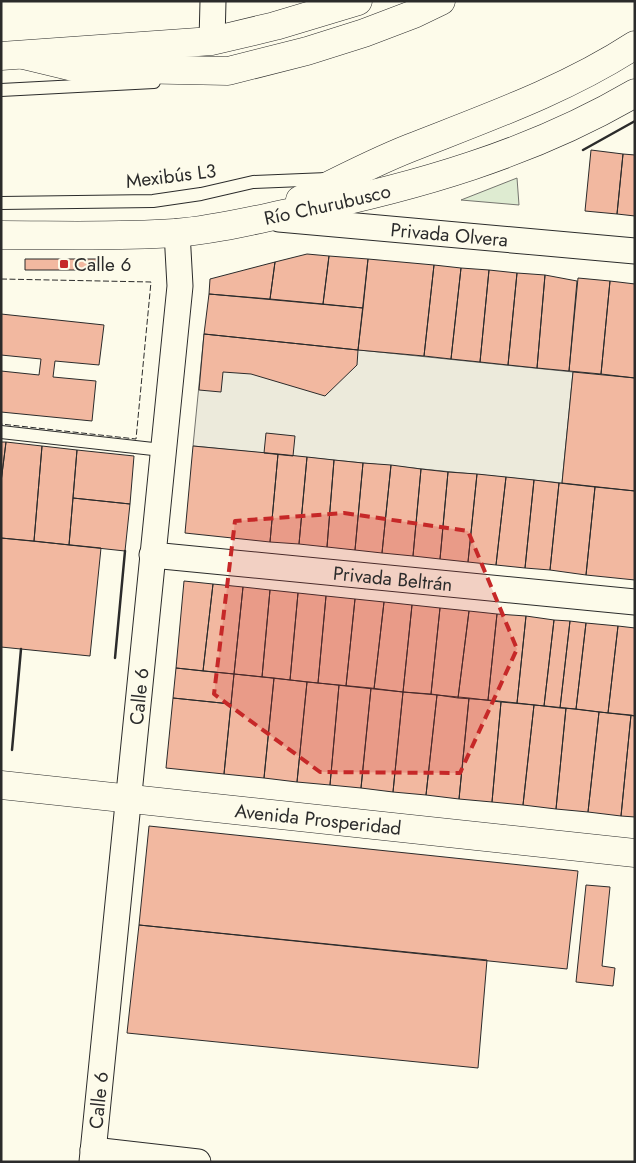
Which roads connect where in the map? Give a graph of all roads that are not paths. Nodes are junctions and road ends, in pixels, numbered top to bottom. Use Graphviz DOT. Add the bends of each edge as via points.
graph roads {
  1 [pos="213,1"];
  2 [pos="358,1"];
  3 [pos="441,1"];
  4 [pos="212,41"];
  5 [pos="635,45"];
  6 [pos="12,55"];
  7 [pos="238,69"];
  8 [pos="1,90"];
  9 [pos="635,93"];
  10 [pos="344,178"];
  11 [pos="1,203"];
  12 [pos="265,218"];
  13 [pos="177,232"];
  14 [pos="1,235"];
  15 [pos="635,251"];
  16 [pos="1,432"];
  17 [pos="162,450"];
  18 [pos="152,555"];
  19 [pos="635,602"];
  20 [pos="1,785"];
  21 [pos="128,799"];
  22 [pos="635,853"];
  23 [pos="93,1156"];
  24 [pos="198,1162"];
  1 -- 4 [label="street"];
  2 -- 4 [label="main road"];
  3 -- 7 [label="main road" via="364,33"];
  4 -- 6 [label="main road"];
  5 -- 10 [label="main road" via="569,82"];
  6 -- 7 [label="main road" via="78,68"];
  7 -- 8 [label="lane" via="183,80"];
  9 -- 12 [label="main road, Río Churubusco" via="530,144 424,182"];
  10 -- 11 [label="lane, Mexibús L3" via="253,182 153,201"];
  10 -- 12 [label="main road"];
  12 -- 13 [label="main road, Río Churubusco"];
  12 -- 15 [label="street, Privada Olvera"];
  13 -- 14 [label="main road, Río Churubusco"];
  13 -- 17 [label="street, Calle 6" via="180,286"];
  16 -- 17 [label="lane"];
  17 -- 18 [label="street, Calle 6"];
  18 -- 19 [label="street, Privada Beltrán"];
  18 -- 21 [label="street, Calle 6"];
  20 -- 21 [label="main road, Avenida Prosperidad"];
  21 -- 22 [label="main road, Avenida Prosperidad"];
  21 -- 23 [label="street, Calle 6"];
  23 -- 24 [label="street"];
}
